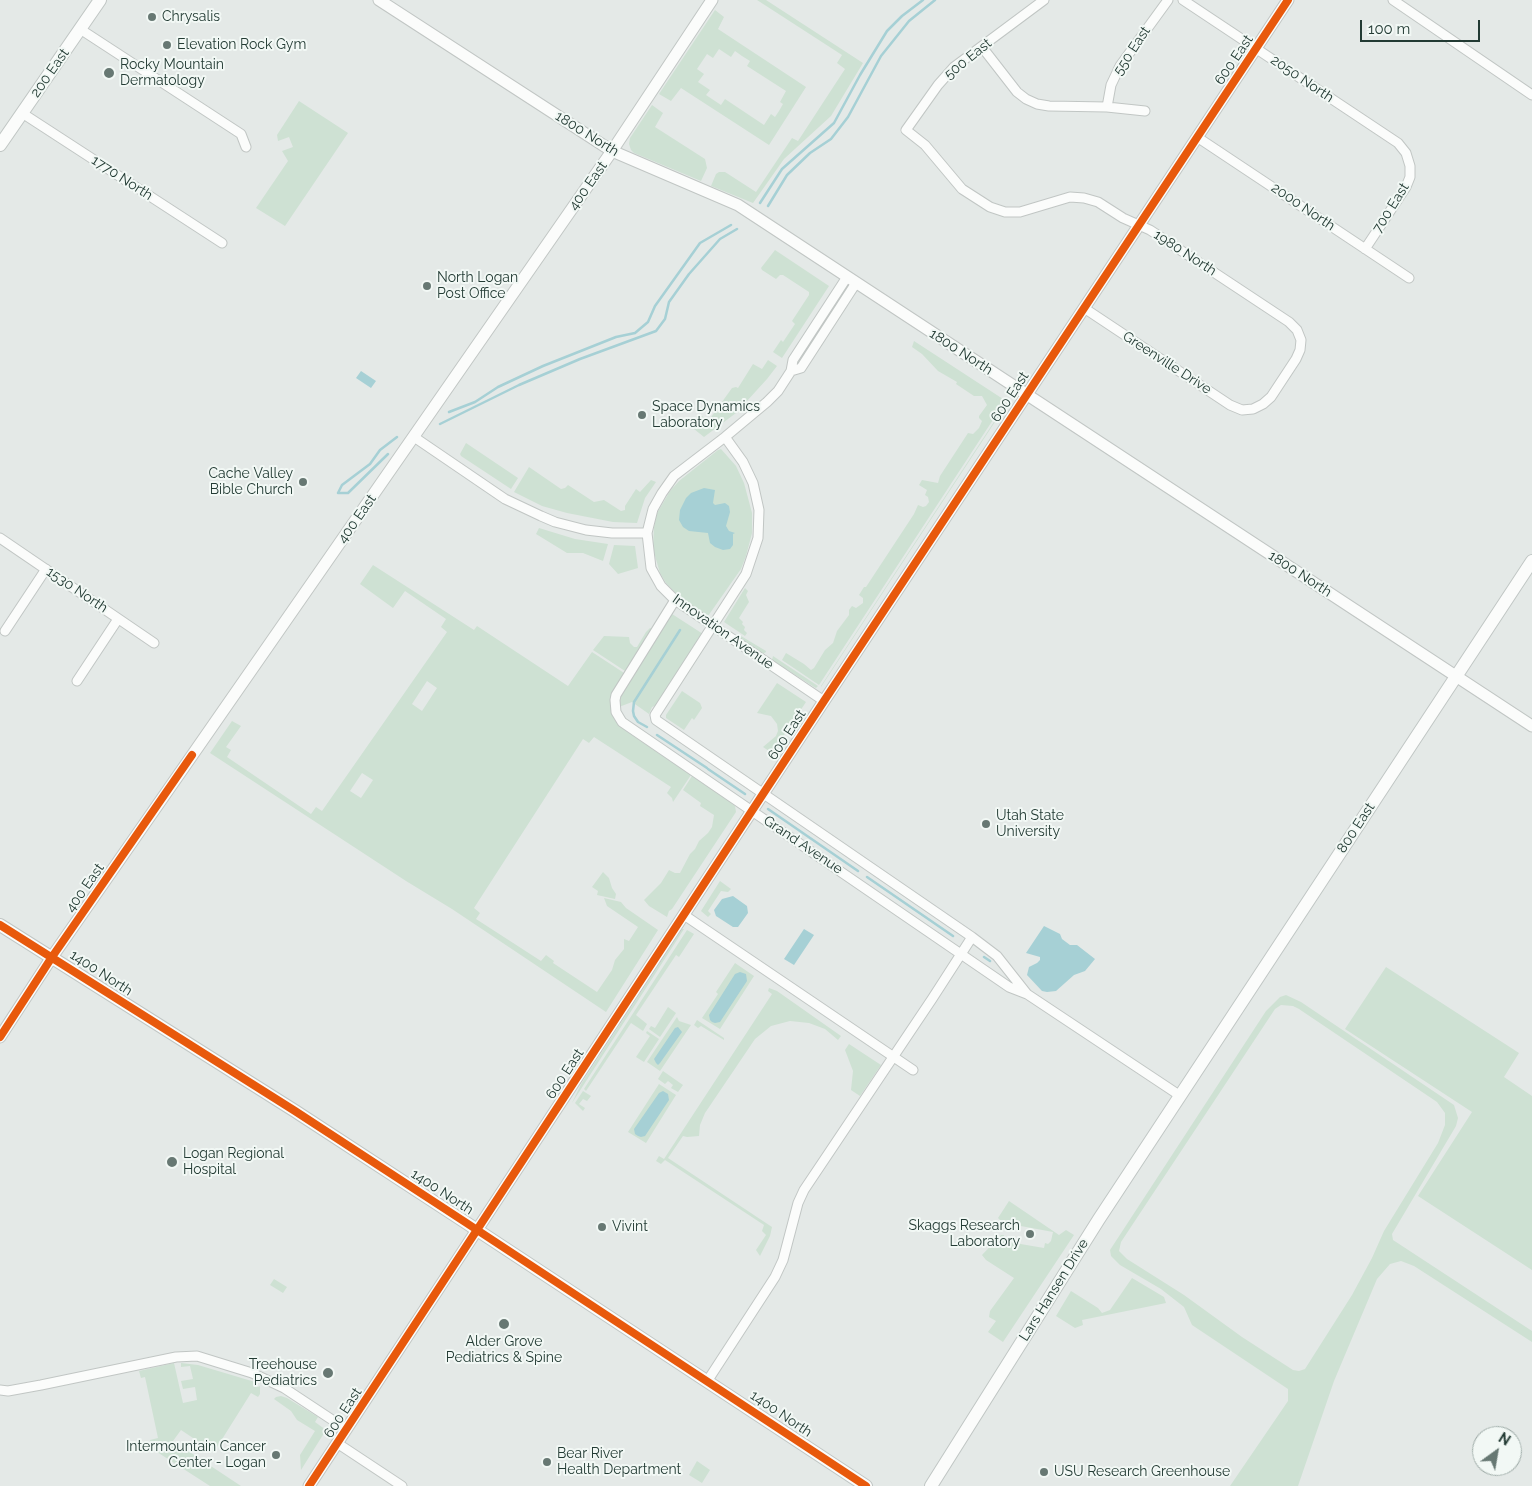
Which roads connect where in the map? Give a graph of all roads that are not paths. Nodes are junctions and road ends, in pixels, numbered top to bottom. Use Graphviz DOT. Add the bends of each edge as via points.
graph roads {
  1 [pos="100,0"];
  2 [pos="379,0"];
  3 [pos="712,0"];
  4 [pos="1044,0"];
  5 [pos="1168,0"];
  6 [pos="1183,0"];
  7 [pos="1288,0"];
  8 [pos="1393,0"];
  9 [pos="80,29"];
  10 [pos="982,47"];
  11 [pos="1256,48"];
  12 [pos="1532,95"];
  13 [pos="1107,108"];
  14 [pos="1145,111"];
  15 [pos="22,113"];
  16 [pos="906,130"];
  17 [pos="1197,137"];
  18 [pos="0,145"];
  19 [pos="246,147"];
  20 [pos="612,151"];
  21 [pos="1410,166"];
  22 [pos="1139,225"];
  23 [pos="222,243"];
  24 [pos="1365,249"];
  25 [pos="1409,278"];
  26 [pos="852,280"];
  27 [pos="1084,308"];
  28 [pos="1027,395"];
  29 [pos="1253,409"];
  30 [pos="414,437"];
  31 [pos="724,437"];
  32 [pos="648,533"];
  33 [pos="0,538"];
  34 [pos="1532,561"];
  35 [pos="46,569"];
  36 [pos="675,600"];
  37 [pos="118,619"];
  38 [pos="713,627"];
  39 [pos="4,631"];
  40 [pos="154,642"];
  41 [pos="1456,676"];
  42 [pos="77,681"];
  43 [pos="824,701"];
  44 [pos="1532,726"];
  45 [pos="763,794"];
  46 [pos="752,811"];
  47 [pos="684,915"];
  48 [pos="0,925"];
  49 [pos="972,937"];
  50 [pos="961,954"];
  51 [pos="52,956"];
  52 [pos="1027,994"];
  53 [pos="0,1037"];
  54 [pos="893,1057"];
  55 [pos="913,1070"];
  56 [pos="1179,1095"];
  57 [pos="478,1230"];
  58 [pos="708,1380"];
  59 [pos="0,1390"];
  60 [pos="346,1429"];
  61 [pos="338,1443"];
  62 [pos="312,1485"];
  63 [pos="402,1486"];
  64 [pos="866,1486"];
  65 [pos="931,1486"];
  1 -- 9 [label="main road, 200 East"];
  2 -- 20 [label="street, 1800 North"];
  3 -- 20 [label="street, 400 East"];
  4 -- 10 [label="street, 500 East"];
  5 -- 13 [label="street, 550 East" via="1120,66 1111,85"];
  6 -- 11 [label="street, 2050 North"];
  7 -- 11 [label="street, 600 East"];
  8 -- 12 [label="street"];
  9 -- 15 [label="main road, 200 East"];
  9 -- 19 [label="street" via="241,134"];
  10 -- 13 [label="street" via="1026,99 1049,106"];
  10 -- 16 [label="street, 500 East" via="954,67"];
  11 -- 17 [label="street, 600 East"];
  11 -- 21 [label="street, 2050 North" via="1398,143"];
  13 -- 14 [label="street"];
  15 -- 18 [label="main road, 200 East"];
  15 -- 23 [label="street, 1770 North"];
  16 -- 22 [label="street, 1980 North" via="925,145 962,189 990,207 1020,212 1070,197 1084,198 1098,202"];
  17 -- 22 [label="street, 600 East"];
  17 -- 24 [label="street, 2000 North"];
  20 -- 26 [label="street, 1800 North" via="738,206"];
  20 -- 30 [label="street, 400 East"];
  21 -- 24 [label="street, 700 East" via="1406,187"];
  22 -- 27 [label="street, 600 East"];
  22 -- 29 [label="street, 1980 North" via="1297,330 1301,340 1296,359 1270,397"];
  24 -- 25 [label="street, 2000 North"];
  26 -- 28 [label="street, 1800 North"];
  26 -- 31 [label="street, Innovation Avenue" via="801,368 791,371 767,402"];
  27 -- 28 [label="street, 600 East"];
  27 -- 29 [label="street, Greenville Drive" via="1230,405 1242,410"];
  28 -- 41 [label="street, 1800 North"];
  28 -- 43 [label="street, 600 East"];
  30 -- 32 [label="street" via="505,499 555,522 586,530"];
  30 -- 51 [label="street, 400 East"];
  31 -- 32 [label="street, Innovation Avenue" via="674,476 653,509"];
  31 -- 38 [label="street" via="743,462 760,510 758,538 746,574"];
  32 -- 36 [label="street, Innovation Avenue" via="651,568 661,586"];
  33 -- 35 [label="street, 1530 North"];
  34 -- 41 [label="main road, 800 East"];
  35 -- 37 [label="street, 1530 North"];
  35 -- 39 [label="street"];
  36 -- 38 [label="street, Innovation Avenue"];
  36 -- 46 [label="street, Grand Avenue" via="619,690 615,700 616,712 622,722"];
  37 -- 40 [label="street, 1530 North"];
  37 -- 42 [label="street"];
  38 -- 43 [label="street, Innovation Avenue"];
  38 -- 45 [label="street, Grand Avenue" via="654,718"];
  41 -- 44 [label="street, 1800 North"];
  41 -- 56 [label="main road, 800 East"];
  43 -- 45 [label="street, 600 East"];
  45 -- 46 [label="street, 600 East"];
  45 -- 49 [label="street, Grand Avenue"];
  46 -- 47 [label="street, 600 East"];
  46 -- 50 [label="street, Grand Avenue"];
  47 -- 54 [label="street"];
  47 -- 57 [label="street, 600 East"];
  48 -- 51 [label="main road, 1400 North"];
  49 -- 50 [label="street"];
  49 -- 52 [label="street, Grand Avenue" via="997,956"];
  50 -- 52 [label="street, Grand Avenue" via="1009,987"];
  50 -- 54 [label="street"];
  51 -- 53 [label="street, 400 East"];
  51 -- 57 [label="main road, 1400 North"];
  52 -- 56 [label="street, Grand Avenue"];
  54 -- 55 [label="street"];
  54 -- 58 [label="street" via="804,1190 795,1212 784,1260"];
  56 -- 65 [label="main road, Lars Hansen Drive"];
  57 -- 58 [label="main road, 1400 North"];
  57 -- 60 [label="street, 600 East"];
  58 -- 64 [label="main road, 1400 North"];
  59 -- 60 [label="street" via="41,1385 176,1357 198,1356 252,1373 284,1388"];
  60 -- 61 [label="street, 600 East"];
  61 -- 62 [label="street, 600 East"];
  61 -- 63 [label="street"];
}
